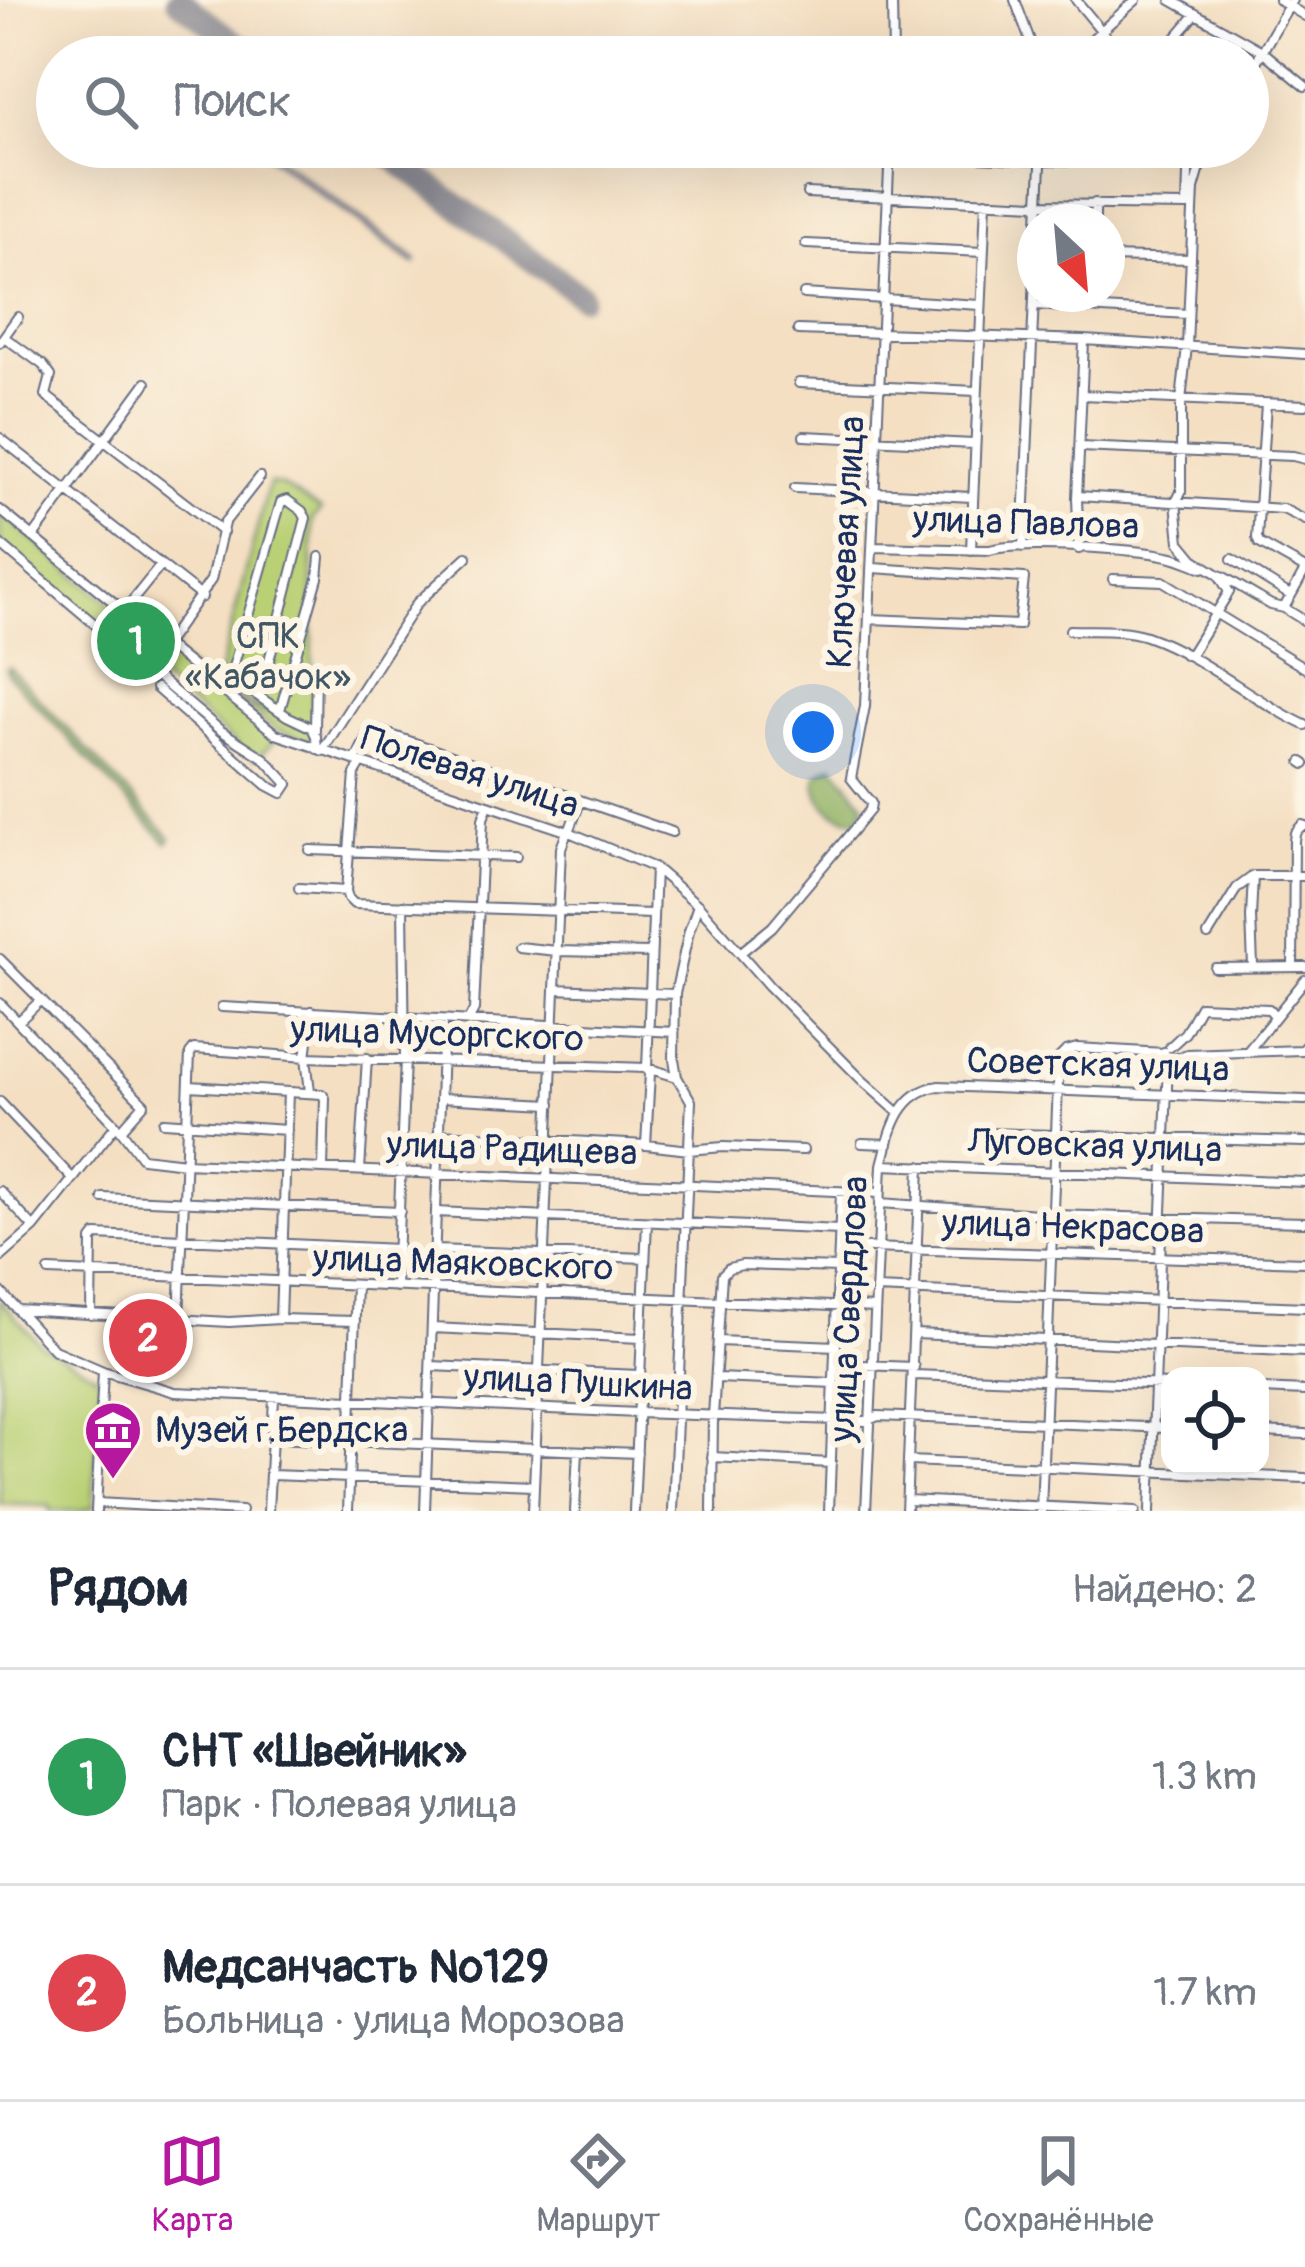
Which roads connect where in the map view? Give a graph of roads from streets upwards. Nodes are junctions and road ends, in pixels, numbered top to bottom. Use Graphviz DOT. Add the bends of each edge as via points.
graph roads {
  1 [pos="892,0"];
  2 [pos="1015,0"];
  3 [pos="1076,0"];
  4 [pos="1136,0"];
  5 [pos="1171,0"];
  6 [pos="1286,2"];
  7 [pos="1195,15"];
  8 [pos="1305,16"];
  9 [pos="1099,31"];
  10 [pos="893,36"];
  11 [pos="1028,36"];
  12 [pos="1094,36"];
  13 [pos="1104,36"];
  14 [pos="1177,36"];
  15 [pos="1234,36"];
  16 [pos="1269,37"];
  17 [pos="1269,57"];
  18 [pos="1305,86"];
  19 [pos="889,168"];
  20 [pos="1041,168"];
  21 [pos="1186,168"];
  22 [pos="1199,168"];
  23 [pos="807,194"];
  24 [pos="888,195"];
  25 [pos="986,201"];
  26 [pos="1039,202"];
  27 [pos="1096,203"];
  28 [pos="806,244"];
  29 [pos="885,246"];
  30 [pos="983,252"];
  31 [pos="1125,258"];
  32 [pos="1191,260"];
  33 [pos="804,295"];
  34 [pos="883,298"];
  35 [pos="980,305"];
  36 [pos="1125,310"];
  37 [pos="1034,312"];
  38 [pos="1188,314"];
  39 [pos="19,317"];
  40 [pos="798,330"];
  41 [pos="882,332"];
  42 [pos="979,338"];
  43 [pos="2,339"];
  44 [pos="1032,339"];
  45 [pos="1084,340"];
  46 [pos="1187,346"];
  47 [pos="1305,354"];
  48 [pos="146,383"];
  49 [pos="799,383"];
  50 [pos="880,386"];
  51 [pos="976,391"];
  52 [pos="1082,395"];
  53 [pos="1181,401"];
  54 [pos="1265,404"];
  55 [pos="1305,405"];
  56 [pos="804,436"];
  57 [pos="0,438"];
  58 [pos="877,438"];
  59 [pos="104,441"];
  60 [pos="974,444"];
  61 [pos="1080,447"];
  62 [pos="1180,453"];
  63 [pos="1262,456"];
  64 [pos="1305,459"];
  65 [pos="260,477"];
  66 [pos="795,488"];
  67 [pos="67,490"];
  68 [pos="875,491"];
  69 [pos="972,496"];
  70 [pos="1078,496"];
  71 [pos="1176,502"];
  72 [pos="1260,508"];
  73 [pos="0,510"];
  74 [pos="1305,520"];
  75 [pos="223,532"];
  76 [pos="33,537"];
  77 [pos="0,544"];
  78 [pos="873,547"];
  79 [pos="1024,547"];
  80 [pos="1079,549"];
  81 [pos="971,550"];
  82 [pos="320,557"];
  83 [pos="466,557"];
  84 [pos="1232,559"];
  85 [pos="161,565"];
  86 [pos="873,568"];
  87 [pos="1305,570"];
  88 [pos="1219,574"];
  89 [pos="1112,579"];
  90 [pos="1290,596"];
  91 [pos="202,597"];
  92 [pos="1284,608"];
  93 [pos="124,611"];
  94 [pos="1216,613"];
  95 [pos="870,619"];
  96 [pos="1305,621"];
  97 [pos="1070,630"];
  98 [pos="165,645"];
  99 [pos="1186,656"];
  100 [pos="1305,668"];
  101 [pos="316,670"];
  102 [pos="156,688"];
  103 [pos="260,695"];
  104 [pos="280,710"];
  105 [pos="1305,725"];
  106 [pos="315,731"];
  107 [pos="319,750"];
  108 [pos="358,762"];
  109 [pos="580,802"];
  110 [pos="488,805"];
  111 [pos="1305,826"];
  112 [pos="568,832"];
  113 [pos="672,832"];
  114 [pos="310,850"];
  115 [pos="349,850"];
  116 [pos="482,856"];
  117 [pos="516,857"];
  118 [pos="655,868"];
  119 [pos="1253,876"];
  120 [pos="1300,876"];
  121 [pos="299,888"];
  122 [pos="346,891"];
  123 [pos="403,904"];
  124 [pos="698,905"];
  125 [pos="477,908"];
  126 [pos="558,910"];
  127 [pos="652,914"];
  128 [pos="1208,935"];
  129 [pos="518,947"];
  130 [pos="557,951"];
  131 [pos="650,953"];
  132 [pos="740,953"];
  133 [pos="0,959"];
  134 [pos="1253,966"];
  135 [pos="1293,967"];
  136 [pos="1305,967"];
  137 [pos="1215,968"];
  138 [pos="1305,980"];
  139 [pos="555,989"];
  140 [pos="649,993"];
  141 [pos="675,994"];
  142 [pos="40,1001"];
  143 [pos="0,1003"];
  144 [pos="222,1007"];
  145 [pos="312,1011"];
  146 [pos="404,1016"];
  147 [pos="1275,1016"];
  148 [pos="443,1020"];
  149 [pos="18,1022"];
  150 [pos="468,1022"];
  151 [pos="554,1026"];
  152 [pos="647,1030"];
  153 [pos="674,1032"];
  154 [pos="1304,1048"];
  155 [pos="1167,1053"];
  156 [pos="1246,1053"];
  157 [pos="307,1057"];
  158 [pos="367,1058"];
  159 [pos="405,1058"];
  160 [pos="442,1061"];
  161 [pos="553,1066"];
  162 [pos="647,1068"];
  163 [pos="677,1077"];
  164 [pos="189,1086"];
  165 [pos="1058,1090"];
  166 [pos="288,1092"];
  167 [pos="310,1092"];
  168 [pos="1165,1096"];
  169 [pos="440,1098"];
  170 [pos="1305,1100"];
  171 [pos="0,1102"];
  172 [pos="550,1104"];
  173 [pos="899,1113"];
  174 [pos="164,1122"];
  175 [pos="188,1123"];
  176 [pos="118,1127"];
  177 [pos="287,1130"];
  178 [pos="986,1133"];
  179 [pos="1055,1133"];
  180 [pos="439,1134"];
  181 [pos="1164,1136"];
  182 [pos="549,1141"];
  183 [pos="1305,1142"];
  184 [pos="862,1143"];
  185 [pos="888,1144"];
  186 [pos="646,1145"];
  187 [pos="689,1150"];
  188 [pos="803,1150"];
  189 [pos="185,1163"];
  190 [pos="882,1165"];
  191 [pos="920,1166"];
  192 [pos="284,1167"];
  193 [pos="323,1168"];
  194 [pos="360,1169"];
  195 [pos="402,1172"];
  196 [pos="1055,1172"];
  197 [pos="437,1174"];
  198 [pos="1163,1176"];
  199 [pos="548,1178"];
  200 [pos="73,1179"];
  201 [pos="1305,1182"];
  202 [pos="687,1184"];
  203 [pos="0,1191"];
  204 [pos="842,1192"];
  205 [pos="103,1198"];
  206 [pos="880,1198"];
  207 [pos="183,1203"];
  208 [pos="920,1206"];
  209 [pos="284,1207"];
  210 [pos="400,1211"];
  211 [pos="436,1212"];
  212 [pos="1053,1215"];
  213 [pos="546,1217"];
  214 [pos="1162,1217"];
  215 [pos="647,1222"];
  216 [pos="1305,1222"];
  217 [pos="685,1224"];
  218 [pos="34,1228"];
  219 [pos="840,1230"];
  220 [pos="183,1240"];
  221 [pos="282,1244"];
  222 [pos="839,1247"];
  223 [pos="878,1248"];
  224 [pos="398,1249"];
  225 [pos="918,1249"];
  226 [pos="435,1250"];
  227 [pos="1052,1253"];
  228 [pos="545,1254"];
  229 [pos="0,1258"];
  230 [pos="645,1258"];
  231 [pos="1160,1258"];
  232 [pos="1305,1262"];
  233 [pos="839,1268"];
  234 [pos="49,1271"];
  235 [pos="92,1273"];
  236 [pos="180,1277"];
  237 [pos="280,1282"];
  238 [pos="356,1285"];
  239 [pos="396,1287"];
  240 [pos="433,1288"];
  241 [pos="876,1289"];
  242 [pos="0,1291"];
  243 [pos="917,1291"];
  244 [pos="543,1292"];
  245 [pos="642,1297"];
  246 [pos="1050,1297"];
  247 [pos="682,1300"];
  248 [pos="1159,1301"];
  249 [pos="720,1302"];
  250 [pos="13,1307"];
  251 [pos="837,1307"];
  252 [pos="1305,1307"];
  253 [pos="875,1308"];
  254 [pos="91,1315"];
  255 [pos="179,1319"];
  256 [pos="280,1319"];
  257 [pos="355,1322"];
  258 [pos="432,1328"];
  259 [pos="541,1334"];
  260 [pos="915,1334"];
  261 [pos="641,1339"];
  262 [pos="1048,1340"];
  263 [pos="718,1341"];
  264 [pos="1157,1344"];
  265 [pos="836,1346"];
  266 [pos="1305,1352"];
  267 [pos="835,1364"];
  268 [pos="873,1365"];
  269 [pos="430,1366"];
  270 [pos="103,1370"];
  271 [pos="539,1370"];
  272 [pos="914,1371"];
  273 [pos="639,1375"];
  274 [pos="717,1378"];
  275 [pos="1046,1381"];
  276 [pos="834,1383"];
  277 [pos="1155,1385"];
  278 [pos="1161,1385"];
  279 [pos="1269,1389"];
  280 [pos="1305,1391"];
  281 [pos="274,1398"];
  282 [pos="352,1400"];
  283 [pos="429,1404"];
  284 [pos="538,1409"];
  285 [pos="638,1413"];
  286 [pos="676,1415"];
  287 [pos="713,1416"];
  288 [pos="870,1419"];
  289 [pos="911,1419"];
  290 [pos="832,1420"];
  291 [pos="1046,1423"];
  292 [pos="1154,1428"];
  293 [pos="1161,1428"];
  294 [pos="1269,1432"];
  295 [pos="1305,1434"];
  296 [pos="273,1438"];
  297 [pos="351,1441"];
  298 [pos="427,1444"];
  299 [pos="536,1449"];
  300 [pos="578,1450"];
  301 [pos="637,1453"];
  302 [pos="712,1457"];
  303 [pos="909,1461"];
  304 [pos="831,1463"];
  305 [pos="1043,1466"];
  306 [pos="1152,1471"];
  307 [pos="271,1474"];
  308 [pos="350,1477"];
  309 [pos="1305,1478"];
  310 [pos="426,1480"];
  311 [pos="534,1485"];
  312 [pos="907,1506"];
  313 [pos="97,1507"];
  314 [pos="1041,1509"];
  315 [pos="241,1511"];
  316 [pos="268,1511"];
  317 [pos="348,1511"];
  318 [pos="425,1511"];
  319 [pos="533,1511"];
  320 [pos="575,1511"];
  321 [pos="634,1511"];
  322 [pos="673,1511"];
  323 [pos="712,1511"];
  324 [pos="829,1511"];
  325 [pos="866,1511"];
  326 [pos="1136,1511"];
  327 [pos="1155,1511"];
  1 -- 10 [label="street"];
  2 -- 11 [label="street"];
  3 -- 9 [label="street"];
  4 -- 9 [label="street"];
  5 -- 7 [label="street"];
  6 -- 8 [label="street"];
  6 -- 16 [label="street"];
  7 -- 14 [label="street"];
  7 -- 15 [label="street"];
  9 -- 12 [label="street"];
  9 -- 13 [label="street"];
  17 -- 18 [label="street"];
  19 -- 24 [label="street, Ключевая улица"];
  20 -- 26 [label="street"];
  21 -- 27 [label="street" via="1187,206"];
  22 -- 32 [label="street"];
  23 -- 24 [label="street"];
  24 -- 25 [label="street"];
  24 -- 29 [label="street, Ключевая улица"];
  25 -- 26 [label="street"];
  25 -- 30 [label="street"];
  26 -- 27 [label="street"];
  28 -- 29 [label="street"];
  29 -- 30 [label="street"];
  29 -- 34 [label="street, Ключевая улица"];
  30 -- 35 [label="street"];
  31 -- 32 [label="street"];
  32 -- 38 [label="street"];
  33 -- 34 [label="street"];
  34 -- 35 [label="street"];
  34 -- 41 [label="street, Ключевая улица"];
  35 -- 42 [label="street"];
  36 -- 38 [label="street"];
  37 -- 44 [label="street"];
  38 -- 46 [label="street"];
  39 -- 43 [label="street"];
  40 -- 41 [label="street"];
  41 -- 42 [label="street"];
  41 -- 50 [label="street, Ключевая улица"];
  42 -- 44 [label="street"];
  42 -- 51 [label="street"];
  43 -- 59 [label="street" via="43,365 51,376 46,395"];
  44 -- 45 [label="street"];
  44 -- 79 [label="street"];
  45 -- 46 [label="street"];
  45 -- 52 [label="street"];
  46 -- 47 [label="street"];
  46 -- 53 [label="street"];
  48 -- 59 [label="street"];
  49 -- 50 [label="street"];
  50 -- 51 [label="street"];
  50 -- 58 [label="street, Ключевая улица"];
  51 -- 60 [label="street"];
  52 -- 53 [label="street"];
  52 -- 61 [label="street"];
  53 -- 54 [label="street"];
  53 -- 62 [label="street"];
  54 -- 55 [label="street"];
  54 -- 63 [label="street"];
  56 -- 58 [label="street"];
  57 -- 67 [label="street"];
  58 -- 60 [label="street"];
  58 -- 68 [label="street, Ключевая улица"];
  59 -- 67 [label="street"];
  59 -- 75 [label="street"];
  60 -- 69 [label="street"];
  61 -- 62 [label="street"];
  61 -- 70 [label="street"];
  62 -- 63 [label="street"];
  62 -- 71 [label="street"];
  63 -- 64 [label="street"];
  63 -- 72 [label="street"];
  65 -- 75 [label="street"];
  66 -- 68 [label="street"];
  67 -- 76 [label="street"];
  67 -- 85 [label="street"];
  68 -- 69 [label="street"];
  68 -- 78 [label="street, Ключевая улица"];
  69 -- 81 [label="street"];
  70 -- 71 [label="street"];
  70 -- 80 [label="street"];
  71 -- 72 [label="street"];
  71 -- 88 [label="street" via="1180,542"];
  72 -- 74 [label="street"];
  72 -- 87 [label="street" via="1259,543"];
  73 -- 76 [label="street, Полевая улица"];
  75 -- 91 [label="street"];
  76 -- 93 [label="street, Полевая улица"];
  77 -- 102 [label="street" via="263,758 288,784 282,793"];
  78 -- 81 [label="street, улица Павлова"];
  78 -- 86 [label="street, Ключевая улица"];
  79 -- 80 [label="street, улица Павлова"];
  79 -- 81 [label="street, улица Павлова"];
  80 -- 88 [label="street, улица Павлова" via="1172,556"];
  82 -- 104 [label="street"];
  83 -- 107 [label="street" via="417,602"];
  84 -- 90 [label="street"];
  85 -- 91 [label="street"];
  85 -- 93 [label="street"];
  86 -- 95 [label="street, Ключевая улица"];
  86 -- 95 [label="street" via="1024,578 1019,625"];
  87 -- 90 [label="street"];
  88 -- 92 [label="street, улица Павлова"];
  88 -- 94 [label="street" via="1229,592"];
  89 -- 94 [label="street" via="1162,580"];
  90 -- 92 [label="street"];
  91 -- 98 [label="street"];
  92 -- 96 [label="street, улица Павлова"];
  93 -- 98 [label="street, Полевая улица"];
  94 -- 99 [label="street"];
  94 -- 100 [label="street"];
  95 -- 132 [label="street, Ключевая улица" via="866,706 851,778 870,810 772,927"];
  97 -- 99 [label="street" via="1146,636"];
  98 -- 107 [label="street, Полевая улица" via="276,734"];
  99 -- 105 [label="street"];
  101 -- 106 [label="street"];
  103 -- 103 [label="street" via="231,674 286,500 306,518"];
  103 -- 104 [label="street"];
  104 -- 106 [label="street"];
  106 -- 107 [label="street"];
  107 -- 108 [label="street, Полевая улица"];
  108 -- 109 [label="street" via="371,728"];
  108 -- 110 [label="street, Полевая улица"];
  108 -- 115 [label="street"];
  109 -- 112 [label="street"];
  109 -- 113 [label="street"];
  110 -- 112 [label="street, Полевая улица"];
  110 -- 116 [label="street"];
  111 -- 120 [label="street" via="1295,833"];
  112 -- 118 [label="street, Полевая улица"];
  112 -- 126 [label="street"];
  114 -- 115 [label="street"];
  115 -- 116 [label="street"];
  115 -- 122 [label="street"];
  116 -- 117 [label="street"];
  116 -- 125 [label="street"];
  118 -- 124 [label="street, Полевая улица"];
  118 -- 127 [label="street"];
  119 -- 120 [label="street"];
  119 -- 128 [label="street"];
  119 -- 134 [label="street"];
  120 -- 135 [label="street"];
  121 -- 122 [label="street"];
  122 -- 123 [label="street" via="354,904"];
  123 -- 125 [label="street"];
  123 -- 146 [label="street"];
  124 -- 132 [label="street, Полевая улица"];
  124 -- 141 [label="street"];
  125 -- 126 [label="street"];
  125 -- 150 [label="street"];
  126 -- 127 [label="street"];
  126 -- 130 [label="street"];
  127 -- 131 [label="street"];
  129 -- 130 [label="street"];
  130 -- 131 [label="street"];
  130 -- 139 [label="street"];
  131 -- 140 [label="street"];
  132 -- 173 [label="street, Полевая улица"];
  133 -- 142 [label="street"];
  134 -- 135 [label="street"];
  134 -- 137 [label="street"];
  135 -- 136 [label="street"];
  138 -- 147 [label="street"];
  139 -- 140 [label="street"];
  139 -- 151 [label="street"];
  140 -- 141 [label="street"];
  140 -- 152 [label="street"];
  141 -- 153 [label="street"];
  142 -- 149 [label="street"];
  142 -- 176 [label="street" via="144,1104"];
  143 -- 149 [label="street"];
  144 -- 145 [label="street"];
  145 -- 146 [label="street"];
  145 -- 157 [label="street"];
  146 -- 148 [label="street"];
  146 -- 159 [label="street"];
  147 -- 155 [label="street" via="1269,1009 1200,1006"];
  147 -- 156 [label="street"];
  148 -- 150 [label="street"];
  148 -- 160 [label="street"];
  149 -- 176 [label="street"];
  150 -- 151 [label="street"];
  151 -- 152 [label="street"];
  151 -- 161 [label="street"];
  152 -- 153 [label="street"];
  152 -- 162 [label="street"];
  153 -- 163 [label="street"];
  154 -- 156 [label="street"];
  155 -- 156 [label="street"];
  155 -- 165 [label="street" via="1066,1051"];
  155 -- 168 [label="street"];
  157 -- 158 [label="street, улица Мусоргского"];
  157 -- 164 [label="street, улица Мусоргского" via="194,1049"];
  157 -- 167 [label="street"];
  158 -- 159 [label="street, улица Мусоргского"];
  158 -- 194 [label="street"];
  159 -- 160 [label="street, улица Мусоргского"];
  159 -- 195 [label="street"];
  160 -- 161 [label="street, улица Мусоргского"];
  160 -- 169 [label="street"];
  161 -- 162 [label="street, улица Мусоргского"];
  161 -- 172 [label="street"];
  162 -- 163 [label="street, улица Мусоргского"];
  162 -- 186 [label="street"];
  163 -- 187 [label="street" via="691,1101"];
  164 -- 166 [label="street"];
  164 -- 175 [label="street"];
  165 -- 168 [label="street, Советская улица"];
  165 -- 173 [label="street, Советская улица" via="933,1087 911,1096"];
  165 -- 179 [label="street"];
  166 -- 167 [label="street"];
  166 -- 177 [label="street"];
  167 -- 193 [label="street" via="325,1098"];
  168 -- 170 [label="street, Советская улица"];
  168 -- 181 [label="street"];
  169 -- 172 [label="street"];
  169 -- 180 [label="street"];
  171 -- 200 [label="street"];
  172 -- 182 [label="street"];
  173 -- 185 [label="street, улица Свердлова"];
  174 -- 175 [label="street"];
  175 -- 177 [label="street"];
  175 -- 189 [label="street"];
  176 -- 189 [label="street, улица Радищева" via="142,1159"];
  176 -- 200 [label="street"];
  177 -- 192 [label="street"];
  178 -- 179 [label="street"];
  179 -- 181 [label="street"];
  179 -- 196 [label="street"];
  180 -- 182 [label="street"];
  180 -- 197 [label="street"];
  181 -- 183 [label="street"];
  181 -- 198 [label="street"];
  182 -- 186 [label="street"];
  182 -- 199 [label="street"];
  184 -- 185 [label="street"];
  185 -- 190 [label="street, улица Свердлова"];
  186 -- 187 [label="street"];
  187 -- 188 [label="street"];
  187 -- 202 [label="street"];
  189 -- 192 [label="street, улица Радищева"];
  189 -- 207 [label="street"];
  190 -- 191 [label="street, Луговская улица"];
  190 -- 206 [label="street, улица Свердлова"];
  191 -- 196 [label="street, Луговская улица"];
  191 -- 208 [label="street"];
  192 -- 193 [label="street, улица Радищева"];
  192 -- 209 [label="street"];
  193 -- 194 [label="street, улица Радищева"];
  194 -- 195 [label="street, улица Радищева"];
  195 -- 197 [label="street, улица Радищева"];
  195 -- 210 [label="street"];
  196 -- 198 [label="street, Луговская улица"];
  196 -- 212 [label="street"];
  197 -- 199 [label="street, улица Радищева"];
  197 -- 211 [label="street"];
  198 -- 201 [label="street, Луговская улица"];
  198 -- 214 [label="street"];
  199 -- 202 [label="street, улица Радищева"];
  199 -- 213 [label="street"];
  200 -- 218 [label="street"];
  202 -- 204 [label="street, улица Радищева"];
  202 -- 217 [label="street"];
  203 -- 218 [label="street"];
  204 -- 206 [label="street, улица Радищева"];
  204 -- 219 [label="street"];
  205 -- 207 [label="street"];
  206 -- 208 [label="street, улица Радищева"];
  206 -- 223 [label="street, улица Свердлова"];
  207 -- 209 [label="street"];
  207 -- 220 [label="street"];
  208 -- 212 [label="street, улица Радищева"];
  208 -- 225 [label="street"];
  209 -- 210 [label="street"];
  209 -- 221 [label="street"];
  210 -- 224 [label="street"];
  211 -- 213 [label="street"];
  211 -- 226 [label="street"];
  212 -- 214 [label="street, улица Радищева"];
  212 -- 227 [label="street"];
  213 -- 215 [label="street"];
  213 -- 228 [label="street"];
  214 -- 216 [label="street, улица Радищева"];
  214 -- 231 [label="street"];
  215 -- 217 [label="street"];
  215 -- 230 [label="street"];
  217 -- 219 [label="street"];
  217 -- 247 [label="street"];
  218 -- 229 [label="street"];
  219 -- 222 [label="street"];
  220 -- 221 [label="street"];
  220 -- 235 [label="street" via="96,1235"];
  220 -- 236 [label="street"];
  221 -- 224 [label="street"];
  221 -- 237 [label="street"];
  222 -- 223 [label="street, улица Некрасова"];
  222 -- 233 [label="street"];
  223 -- 225 [label="street, улица Некрасова"];
  223 -- 241 [label="street, улица Свердлова"];
  224 -- 239 [label="street"];
  225 -- 227 [label="street, улица Некрасова"];
  225 -- 243 [label="street"];
  226 -- 228 [label="street"];
  226 -- 240 [label="street"];
  227 -- 231 [label="street, улица Некрасова"];
  227 -- 246 [label="street"];
  228 -- 230 [label="street"];
  228 -- 244 [label="street"];
  230 -- 245 [label="street"];
  231 -- 232 [label="street, улица Некрасова"];
  231 -- 248 [label="street"];
  233 -- 249 [label="street" via="735,1266 722,1274"];
  233 -- 251 [label="street"];
  234 -- 235 [label="street, улица Маяковского"];
  235 -- 236 [label="street, улица Маяковского"];
  235 -- 254 [label="street"];
  236 -- 237 [label="street, улица Маяковского"];
  236 -- 255 [label="street"];
  237 -- 238 [label="street, улица Маяковского"];
  237 -- 256 [label="street"];
  238 -- 239 [label="street, улица Маяковского"];
  238 -- 257 [label="street"];
  239 -- 240 [label="street, улица Маяковского"];
  240 -- 244 [label="street, улица Маяковского"];
  240 -- 258 [label="street"];
  241 -- 243 [label="street"];
  241 -- 253 [label="street, улица Свердлова"];
  242 -- 250 [label="street, улица Пушкина"];
  243 -- 246 [label="street"];
  243 -- 260 [label="street"];
  244 -- 245 [label="street, улица Маяковского"];
  244 -- 259 [label="street"];
  245 -- 247 [label="street, улица Маяковского"];
  245 -- 261 [label="street"];
  246 -- 248 [label="street"];
  246 -- 262 [label="street"];
  247 -- 249 [label="street, улица Маяковского"];
  247 -- 286 [label="street"];
  248 -- 252 [label="street"];
  248 -- 264 [label="street"];
  249 -- 251 [label="street, улица Маяковского"];
  249 -- 263 [label="street"];
  250 -- 254 [label="street"];
  250 -- 270 [label="street, улица Пушкина" via="54,1350"];
  251 -- 253 [label="street, улица Маяковского"];
  251 -- 265 [label="street"];
  253 -- 268 [label="street, улица Свердлова"];
  254 -- 255 [label="street"];
  255 -- 256 [label="street"];
  256 -- 257 [label="street"];
  257 -- 282 [label="street"];
  258 -- 259 [label="street"];
  258 -- 269 [label="street"];
  259 -- 261 [label="street"];
  259 -- 271 [label="street"];
  260 -- 262 [label="street"];
  260 -- 272 [label="street"];
  261 -- 273 [label="street"];
  262 -- 264 [label="street"];
  262 -- 275 [label="street"];
  263 -- 265 [label="street"];
  263 -- 274 [label="street"];
  264 -- 266 [label="street"];
  264 -- 277 [label="street"];
  265 -- 267 [label="street"];
  267 -- 268 [label="street"];
  267 -- 276 [label="street"];
  268 -- 272 [label="street"];
  268 -- 288 [label="street, улица Свердлова"];
  269 -- 271 [label="street"];
  269 -- 283 [label="street"];
  270 -- 281 [label="street, улица Пушкина" via="175,1392"];
  270 -- 313 [label="street"];
  271 -- 273 [label="street"];
  271 -- 284 [label="street"];
  272 -- 275 [label="street"];
  272 -- 289 [label="street"];
  273 -- 285 [label="street"];
  274 -- 276 [label="street"];
  274 -- 287 [label="street"];
  275 -- 277 [label="street"];
  275 -- 291 [label="street"];
  276 -- 290 [label="street"];
  277 -- 278 [label="street"];
  277 -- 292 [label="street"];
  279 -- 280 [label="street"];
  281 -- 282 [label="street, улица Пушкина"];
  281 -- 296 [label="street"];
  282 -- 283 [label="street, улица Пушкина"];
  282 -- 297 [label="street"];
  283 -- 284 [label="street, улица Пушкина"];
  283 -- 298 [label="street"];
  284 -- 285 [label="street, улица Пушкина"];
  284 -- 299 [label="street"];
  285 -- 286 [label="street, улица Пушкина"];
  285 -- 301 [label="street"];
  286 -- 287 [label="street, улица Пушкина"];
  286 -- 322 [label="street"];
  287 -- 290 [label="street, улица Пушкина"];
  287 -- 302 [label="street"];
  288 -- 289 [label="street, улица Пушкина"];
  288 -- 290 [label="street, улица Пушкина"];
  288 -- 325 [label="street, улица Свердлова"];
  289 -- 291 [label="street, улица Пушкина"];
  289 -- 303 [label="street"];
  290 -- 304 [label="street"];
  291 -- 292 [label="street, улица Пушкина"];
  291 -- 305 [label="street"];
  292 -- 293 [label="street, улица Пушкина"];
  292 -- 306 [label="street"];
  294 -- 295 [label="street"];
  296 -- 297 [label="street"];
  296 -- 307 [label="street"];
  297 -- 298 [label="street"];
  297 -- 308 [label="street"];
  298 -- 299 [label="street"];
  298 -- 310 [label="street"];
  299 -- 300 [label="street"];
  299 -- 311 [label="street"];
  300 -- 301 [label="street"];
  300 -- 320 [label="street"];
  301 -- 321 [label="street"];
  302 -- 304 [label="street"];
  302 -- 323 [label="street"];
  303 -- 305 [label="street"];
  303 -- 312 [label="street"];
  304 -- 324 [label="street"];
  305 -- 306 [label="street"];
  305 -- 314 [label="street"];
  306 -- 309 [label="street"];
  306 -- 327 [label="street"];
  307 -- 308 [label="street"];
  307 -- 316 [label="street"];
  308 -- 310 [label="street"];
  308 -- 317 [label="street"];
  310 -- 311 [label="street"];
  310 -- 318 [label="street"];
  311 -- 319 [label="street"];
  312 -- 314 [label="street"];
  313 -- 315 [label="street"];
  314 -- 326 [label="street"];
}
